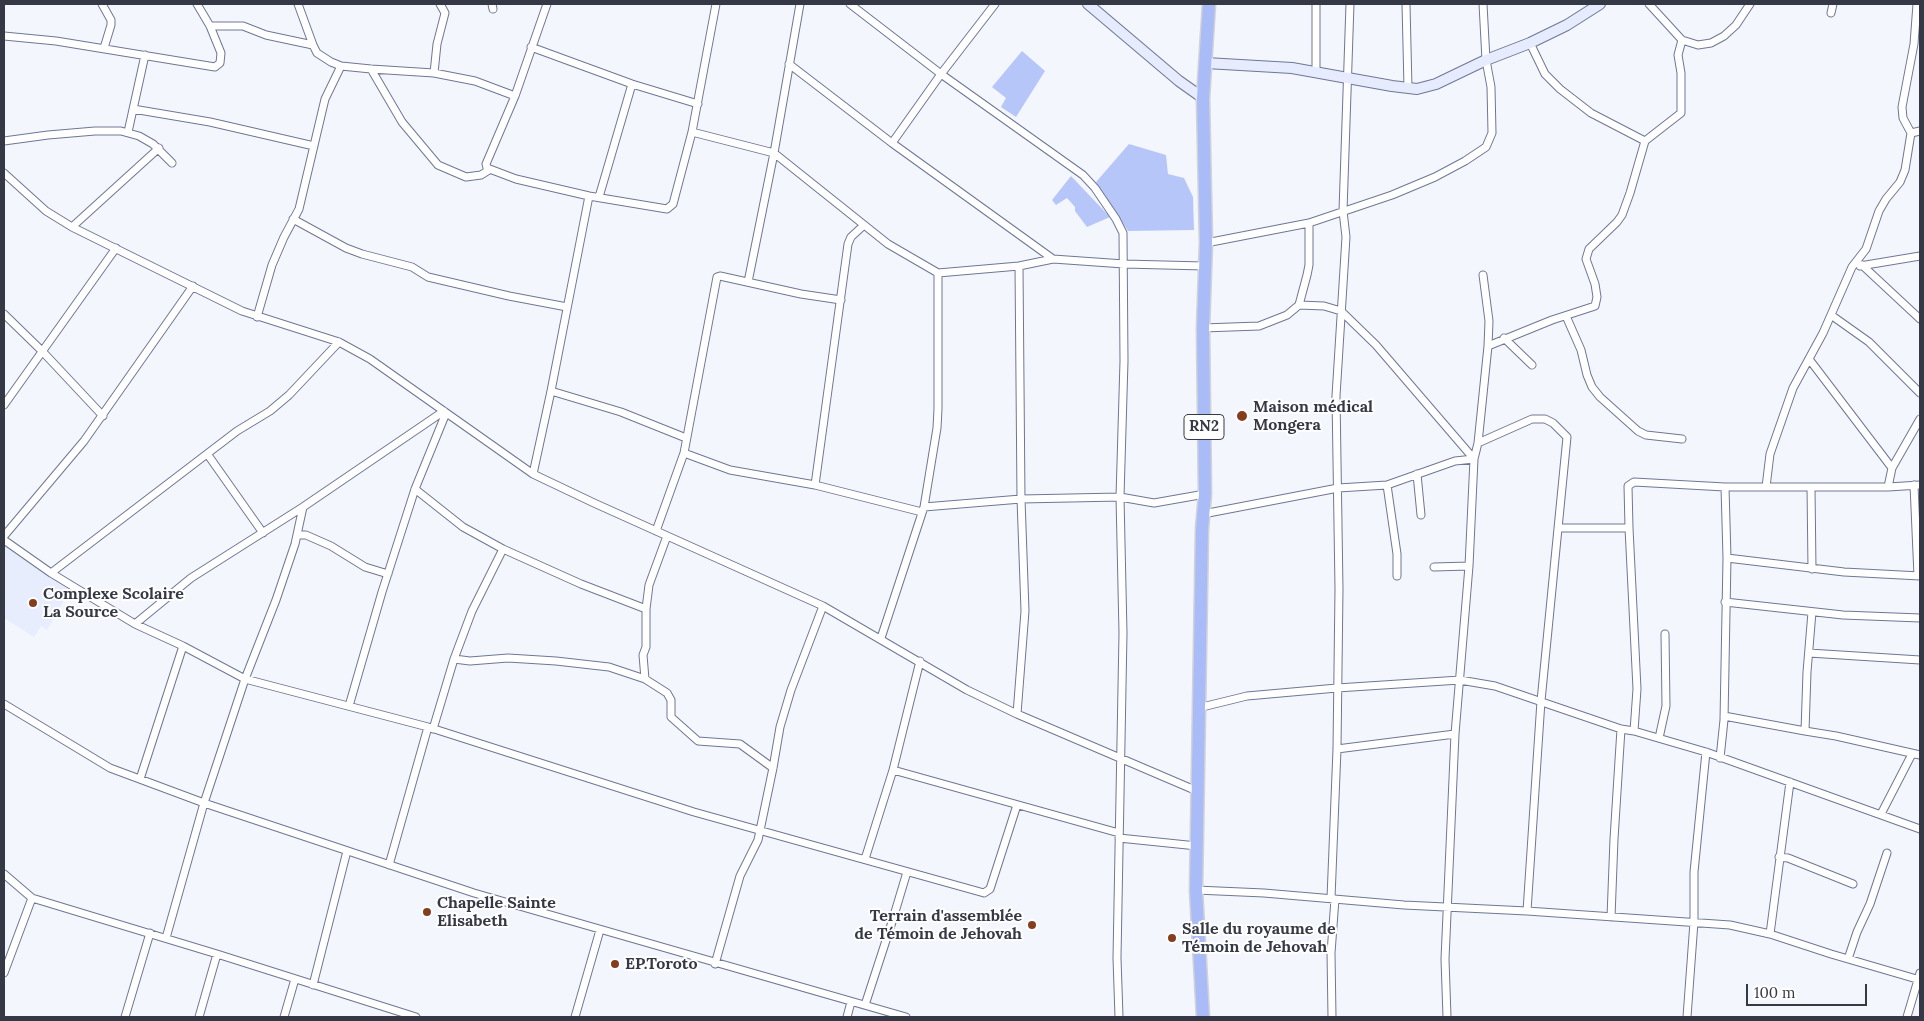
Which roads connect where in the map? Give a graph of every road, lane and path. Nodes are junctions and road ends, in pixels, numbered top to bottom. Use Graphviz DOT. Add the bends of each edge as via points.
graph roads {
  1 [pos="102,4"];
  2 [pos="197,4"];
  3 [pos="298,4"];
  4 [pos="440,4"];
  5 [pos="548,4"];
  6 [pos="716,4"];
  7 [pos="800,4"];
  8 [pos="850,4"];
  9 [pos="995,4"];
  10 [pos="1089,4"];
  11 [pos="1209,4"];
  12 [pos="1316,4"];
  13 [pos="1350,4"];
  14 [pos="1406,4"];
  15 [pos="1483,4"];
  16 [pos="1649,4"];
  17 [pos="1750,4"];
  18 [pos="1833,4"];
  19 [pos="1918,4"];
  20 [pos="1595,5"];
  21 [pos="1831,13"];
  22 [pos="210,26"];
  23 [pos="4,36"];
  24 [pos="1682,40"];
  25 [pos="1530,43"];
  26 [pos="313,45"];
  27 [pos="531,47"];
  28 [pos="104,48"];
  29 [pos="146,55"];
  30 [pos="1486,60"];
  31 [pos="1206,63"];
  32 [pos="789,64"];
  33 [pos="341,66"];
  34 [pos="371,69"];
  35 [pos="434,72"];
  36 [pos="1316,72"];
  37 [pos="941,74"];
  38 [pos="1348,77"];
  39 [pos="632,84"];
  40 [pos="1408,88"];
  41 [pos="515,96"];
  42 [pos="1203,98"];
  43 [pos="698,104"];
  44 [pos="133,110"];
  45 [pos="1920,131"];
  46 [pos="128,132"];
  47 [pos="692,132"];
  48 [pos="1911,133"];
  49 [pos="4,141"];
  50 [pos="1645,141"];
  51 [pos="892,143"];
  52 [pos="314,146"];
  53 [pos="159,148"];
  54 [pos="774,153"];
  55 [pos="172,164"];
  56 [pos="489,170"];
  57 [pos="4,173"];
  58 [pos="589,196"];
  59 [pos="599,197"];
  60 [pos="1343,211"];
  61 [pos="293,219"];
  62 [pos="1309,223"];
  63 [pos="864,225"];
  64 [pos="72,228"];
  65 [pos="1206,242"];
  66 [pos="116,248"];
  67 [pos="1920,256"];
  68 [pos="1052,259"];
  69 [pos="1124,264"];
  70 [pos="1862,265"];
  71 [pos="1019,266"];
  72 [pos="1204,266"];
  73 [pos="1852,267"];
  74 [pos="938,273"];
  75 [pos="1483,275"];
  76 [pos="748,282"];
  77 [pos="194,286"];
  78 [pos="840,300"];
  79 [pos="1299,304"];
  80 [pos="567,307"];
  81 [pos="1341,311"];
  82 [pos="4,314"];
  83 [pos="1831,315"];
  84 [pos="1566,316"];
  85 [pos="257,317"];
  86 [pos="1919,317"];
  87 [pos="1203,328"];
  88 [pos="1504,338"];
  89 [pos="339,342"];
  90 [pos="1488,346"];
  91 [pos="42,351"];
  92 [pos="1809,359"];
  93 [pos="1532,365"];
  94 [pos="551,391"];
  95 [pos="1920,393"];
  96 [pos="4,405"];
  97 [pos="445,412"];
  98 [pos="103,416"];
  99 [pos="1920,419"];
  100 [pos="686,438"];
  101 [pos="1682,439"];
  102 [pos="1478,444"];
  103 [pos="684,453"];
  104 [pos="208,455"];
  105 [pos="1474,459"];
  106 [pos="1892,468"];
  107 [pos="533,474"];
  108 [pos="1417,474"];
  109 [pos="815,485"];
  110 [pos="1387,485"];
  111 [pos="1917,485"];
  112 [pos="1725,487"];
  113 [pos="1766,487"];
  114 [pos="1811,487"];
  115 [pos="1888,487"];
  116 [pos="1338,488"];
  117 [pos="415,489"];
  118 [pos="1205,494"];
  119 [pos="1120,497"];
  120 [pos="1021,500"];
  121 [pos="303,508"];
  122 [pos="923,510"];
  123 [pos="1203,514"];
  124 [pos="1421,515"];
  125 [pos="1559,528"];
  126 [pos="1629,528"];
  127 [pos="656,532"];
  128 [pos="262,534"];
  129 [pos="298,535"];
  130 [pos="667,536"];
  131 [pos="4,538"];
  132 [pos="504,549"];
  133 [pos="1727,558"];
  134 [pos="1470,566"];
  135 [pos="1434,567"];
  136 [pos="1812,569"];
  137 [pos="51,573"];
  138 [pos="388,574"];
  139 [pos="1397,576"];
  140 [pos="1919,576"];
  141 [pos="1725,602"];
  142 [pos="823,606"];
  143 [pos="646,609"];
  144 [pos="1812,612"];
  145 [pos="1920,618"];
  146 [pos="135,624"];
  147 [pos="1665,634"];
  148 [pos="880,638"];
  149 [pos="183,646"];
  150 [pos="1808,653"];
  151 [pos="454,659"];
  152 [pos="1920,660"];
  153 [pos="920,661"];
  154 [pos="245,679"];
  155 [pos="645,679"];
  156 [pos="1460,680"];
  157 [pos="1337,688"];
  158 [pos="1541,701"];
  159 [pos="4,704"];
  160 [pos="350,706"];
  161 [pos="1198,708"];
  162 [pos="1017,714"];
  163 [pos="1724,716"];
  164 [pos="430,728"];
  165 [pos="1621,729"];
  166 [pos="1634,731"];
  167 [pos="1805,732"];
  168 [pos="1455,734"];
  169 [pos="1659,738"];
  170 [pos="1337,748"];
  171 [pos="1706,752"];
  172 [pos="1912,754"];
  173 [pos="1920,756"];
  174 [pos="1120,758"];
  175 [pos="1720,758"];
  176 [pos="774,768"];
  177 [pos="893,770"];
  178 [pos="140,779"];
  179 [pos="1790,782"];
  180 [pos="1197,791"];
  181 [pos="204,803"];
  182 [pos="1017,805"];
  183 [pos="1881,814"];
  184 [pos="1920,829"];
  185 [pos="759,830"];
  186 [pos="1119,836"];
  187 [pos="1197,846"];
  188 [pos="347,851"];
  189 [pos="1887,852"];
  190 [pos="1779,857"];
  191 [pos="865,859"];
  192 [pos="389,865"];
  193 [pos="907,872"];
  194 [pos="4,874"];
  195 [pos="1853,884"];
  196 [pos="1196,890"];
  197 [pos="32,898"];
  198 [pos="1333,898"];
  199 [pos="1446,908"];
  200 [pos="1527,911"];
  201 [pos="1611,917"];
  202 [pos="1694,922"];
  203 [pos="600,930"];
  204 [pos="150,934"];
  205 [pos="1770,934"];
  206 [pos="166,938"];
  207 [pos="217,954"];
  208 [pos="1848,959"];
  209 [pos="715,964"];
  210 [pos="4,973"];
  211 [pos="1920,977"];
  212 [pos="295,979"];
  213 [pos="313,985"];
  214 [pos="851,1002"];
  215 [pos="864,1005"];
  216 [pos="396,1014"];
  217 [pos="125,1017"];
  218 [pos="199,1017"];
  219 [pos="284,1017"];
  220 [pos="416,1017"];
  221 [pos="575,1017"];
  222 [pos="847,1017"];
  223 [pos="906,1017"];
  224 [pos="1119,1017"];
  225 [pos="1203,1017"];
  226 [pos="1332,1017"];
  227 [pos="1447,1017"];
  228 [pos="1686,1017"];
  229 [pos="1907,1017"];
  1 -- 28 [label="street" via="111,20"];
  2 -- 22 [label="street"];
  3 -- 26 [label="street"];
  4 -- 35 [label="street" via="445,13"];
  5 -- 27 [label="street"];
  6 -- 43 [label="street"];
  7 -- 32 [label="street"];
  8 -- 37 [label="street"];
  9 -- 37 [label="street"];
  10 -- 42 [label="street"];
  11 -- 31 [label="highway, RN2"];
  12 -- 36 [label="street"];
  13 -- 38 [label="street"];
  14 -- 40 [label="street"];
  15 -- 30 [label="street"];
  16 -- 24 [label="street"];
  17 -- 24 [label="street" via="1724,36 1698,45"];
  18 -- 21 [label="street"];
  19 -- 48 [label="street" via="1902,107 1903,118"];
  20 -- 25 [label="street" via="1567,25"];
  22 -- 26 [label="street" via="243,26 266,35"];
  22 -- 29 [label="street" via="221,53 220,63 215,67"];
  23 -- 28 [label="street"];
  24 -- 50 [label="street" via="1678,55 1681,113"];
  25 -- 30 [label="street"];
  25 -- 50 [label="street" via="1545,74 1560,89 1591,113"];
  26 -- 33 [label="street" via="323,58"];
  27 -- 39 [label="street"];
  27 -- 41 [label="street"];
  28 -- 29 [label="street"];
  29 -- 44 [label="street"];
  30 -- 40 [label="street" via="1436,84"];
  30 -- 60 [label="street" via="1492,133 1486,146 1434,177"];
  31 -- 36 [label="street"];
  31 -- 42 [label="highway, RN2"];
  32 -- 51 [label="street"];
  32 -- 54 [label="street"];
  33 -- 34 [label="street"];
  33 -- 52 [label="street" via="326,99"];
  34 -- 35 [label="street"];
  34 -- 56 [label="street" via="402,122 438,165 466,177"];
  35 -- 41 [label="street" via="475,81"];
  36 -- 38 [label="street"];
  37 -- 51 [label="street"];
  37 -- 69 [label="street" via="1083,175 1123,233"];
  38 -- 40 [label="street"];
  38 -- 60 [label="street"];
  39 -- 43 [label="street"];
  39 -- 59 [label="street"];
  41 -- 56 [label="street" via="486,164"];
  42 -- 65 [label="highway, RN2"];
  43 -- 47 [label="street"];
  44 -- 46 [label="street"];
  44 -- 52 [label="street" via="210,122"];
  45 -- 48 [label="street"];
  46 -- 49 [label="street" via="95,131"];
  46 -- 53 [label="street"];
  47 -- 54 [label="street"];
  47 -- 59 [label="street" via="670,208"];
  48 -- 73 [label="street" via="1900,182 1886,199 1866,249"];
  50 -- 84 [label="street" via="1622,215 1589,249 1586,259 1595,284 1595,306"];
  51 -- 68 [label="street"];
  52 -- 61 [label="street" via="299,209"];
  53 -- 55 [label="street"];
  53 -- 64 [label="street"];
  54 -- 63 [label="street"];
  54 -- 76 [label="street"];
  56 -- 58 [label="street"];
  57 -- 64 [label="street" via="46,211"];
  58 -- 59 [label="street"];
  58 -- 80 [label="street"];
  60 -- 62 [label="street"];
  60 -- 81 [label="street" via="1346,237"];
  61 -- 80 [label="street" via="346,248 412,267 434,278"];
  61 -- 85 [label="street" via="272,265"];
  62 -- 65 [label="street"];
  62 -- 79 [label="street" via="1309,265"];
  63 -- 74 [label="street" via="901,253"];
  63 -- 78 [label="street" via="848,244"];
  64 -- 66 [label="street"];
  65 -- 72 [label="highway, RN2"];
  66 -- 77 [label="street"];
  66 -- 91 [label="street"];
  67 -- 70 [label="street"];
  68 -- 69 [label="street"];
  68 -- 71 [label="street"];
  69 -- 72 [label="street"];
  69 -- 119 [label="street"];
  70 -- 73 [label="street"];
  70 -- 86 [label="street"];
  71 -- 74 [label="street"];
  71 -- 120 [label="street"];
  72 -- 87 [label="highway, RN2"];
  73 -- 83 [label="street"];
  74 -- 122 [label="street" via="938,409"];
  75 -- 90 [label="street" via="1489,321"];
  76 -- 78 [label="street"];
  76 -- 100 [label="street" via="717,278"];
  77 -- 85 [label="street"];
  77 -- 98 [label="street"];
  78 -- 109 [label="street"];
  79 -- 81 [label="street"];
  79 -- 87 [label="street" via="1287,315 1258,326"];
  80 -- 94 [label="street"];
  81 -- 105 [label="street" via="1376,345"];
  81 -- 116 [label="street" via="1336,396"];
  82 -- 91 [label="street"];
  83 -- 92 [label="street"];
  83 -- 95 [label="street" via="1869,342"];
  84 -- 88 [label="street"];
  84 -- 101 [label="street" via="1592,387 1600,397 1638,431 1646,435"];
  85 -- 89 [label="street"];
  87 -- 118 [label="highway, RN2"];
  88 -- 90 [label="street"];
  88 -- 93 [label="street"];
  89 -- 97 [label="street" via="370,359"];
  89 -- 104 [label="street" via="270,411 237,431"];
  90 -- 102 [label="street"];
  91 -- 96 [label="street"];
  91 -- 98 [label="street"];
  92 -- 106 [label="street"];
  92 -- 113 [label="street" via="1782,418 1770,454"];
  94 -- 100 [label="street" via="621,412"];
  94 -- 107 [label="street"];
  97 -- 107 [label="street"];
  97 -- 117 [label="street"];
  97 -- 121 [label="street"];
  98 -- 131 [label="street"];
  99 -- 106 [label="street"];
  100 -- 103 [label="street"];
  102 -- 105 [label="street"];
  102 -- 125 [label="street" via="1532,419 1553,423 1568,437"];
  103 -- 109 [label="street" via="730,470"];
  103 -- 127 [label="street"];
  104 -- 128 [label="street"];
  104 -- 137 [label="street"];
  105 -- 108 [label="street" via="1455,461"];
  105 -- 134 [label="street"];
  106 -- 115 [label="street"];
  107 -- 127 [label="street"];
  108 -- 110 [label="street"];
  108 -- 124 [label="street"];
  109 -- 122 [label="street"];
  110 -- 116 [label="street"];
  110 -- 139 [label="street"];
  111 -- 115 [label="street"];
  111 -- 140 [label="street"];
  112 -- 113 [label="street"];
  112 -- 126 [label="street" via="1634,482 1628,486"];
  112 -- 133 [label="street"];
  113 -- 114 [label="street"];
  114 -- 115 [label="street"];
  114 -- 136 [label="street"];
  116 -- 123 [label="street"];
  116 -- 157 [label="street"];
  117 -- 132 [label="street" via="463,527"];
  117 -- 138 [label="street"];
  118 -- 119 [label="street" via="1154,503"];
  118 -- 123 [label="highway, RN2"];
  119 -- 120 [label="street"];
  119 -- 174 [label="street" via="1123,633"];
  120 -- 122 [label="street"];
  120 -- 162 [label="street" via="1025,611"];
  121 -- 128 [label="street"];
  121 -- 129 [label="street"];
  122 -- 148 [label="street"];
  123 -- 161 [label="highway, RN2"];
  125 -- 126 [label="street"];
  125 -- 158 [label="street"];
  126 -- 166 [label="street" via="1637,689"];
  127 -- 130 [label="street"];
  128 -- 146 [label="street" via="190,578"];
  129 -- 138 [label="street" via="306,535 365,567"];
  129 -- 154 [label="street"];
  130 -- 142 [label="street"];
  130 -- 143 [label="street" via="650,579"];
  131 -- 137 [label="street"];
  132 -- 143 [label="street"];
  132 -- 151 [label="street" via="472,611"];
  133 -- 136 [label="street"];
  133 -- 141 [label="street"];
  134 -- 135 [label="street"];
  134 -- 156 [label="street"];
  136 -- 140 [label="street"];
  137 -- 146 [label="street"];
  138 -- 160 [label="street"];
  141 -- 144 [label="street"];
  141 -- 163 [label="street"];
  142 -- 148 [label="street"];
  142 -- 176 [label="street" via="788,698"];
  143 -- 155 [label="street"];
  144 -- 145 [label="street"];
  144 -- 150 [label="street"];
  146 -- 149 [label="street"];
  147 -- 169 [label="street" via="1666,706"];
  148 -- 153 [label="street"];
  149 -- 154 [label="street"];
  149 -- 178 [label="street"];
  150 -- 152 [label="street"];
  150 -- 167 [label="street"];
  151 -- 155 [label="street" via="556,661 609,667"];
  151 -- 164 [label="street"];
  153 -- 162 [label="street" via="967,690"];
  153 -- 177 [label="street"];
  154 -- 160 [label="street"];
  154 -- 181 [label="street"];
  155 -- 176 [label="street" via="669,695 670,718 698,741 740,744"];
  156 -- 157 [label="street"];
  156 -- 158 [label="street" via="1500,687"];
  156 -- 168 [label="street"];
  157 -- 161 [label="street" via="1247,696"];
  157 -- 170 [label="street"];
  158 -- 165 [label="street"];
  158 -- 200 [label="street"];
  159 -- 178 [label="street" via="86,755"];
  160 -- 164 [label="street"];
  161 -- 180 [label="highway, RN2"];
  162 -- 174 [label="street"];
  163 -- 167 [label="street"];
  163 -- 175 [label="street"];
  164 -- 185 [label="street"];
  164 -- 192 [label="street"];
  165 -- 166 [label="street"];
  165 -- 201 [label="street"];
  166 -- 169 [label="street"];
  167 -- 172 [label="street"];
  168 -- 170 [label="street"];
  168 -- 199 [label="street"];
  169 -- 171 [label="street"];
  170 -- 198 [label="street"];
  171 -- 175 [label="street"];
  171 -- 202 [label="street" via="1694,872"];
  172 -- 173 [label="street"];
  172 -- 183 [label="street"];
  174 -- 180 [label="street"];
  174 -- 186 [label="street"];
  175 -- 179 [label="street"];
  176 -- 185 [label="street"];
  177 -- 182 [label="street"];
  177 -- 191 [label="street"];
  178 -- 181 [label="street"];
  179 -- 183 [label="street"];
  179 -- 190 [label="street"];
  180 -- 187 [label="highway, RN2"];
  181 -- 188 [label="street"];
  181 -- 206 [label="street"];
  182 -- 186 [label="street"];
  182 -- 193 [label="street" via="988,892"];
  183 -- 184 [label="street"];
  185 -- 191 [label="street"];
  185 -- 209 [label="street" via="758,840 740,876"];
  186 -- 187 [label="street"];
  186 -- 224 [label="street"];
  187 -- 196 [label="highway, RN2"];
  188 -- 192 [label="street"];
  188 -- 213 [label="street"];
  189 -- 208 [label="street"];
  190 -- 195 [label="street"];
  190 -- 205 [label="street"];
  191 -- 193 [label="street"];
  192 -- 203 [label="street"];
  193 -- 215 [label="street"];
  194 -- 197 [label="street"];
  196 -- 198 [label="street"];
  196 -- 225 [label="highway, RN2"];
  197 -- 204 [label="street"];
  197 -- 210 [label="street"];
  198 -- 199 [label="street"];
  198 -- 226 [label="street"];
  199 -- 200 [label="street"];
  199 -- 227 [label="street"];
  200 -- 201 [label="street"];
  201 -- 202 [label="street"];
  202 -- 205 [label="street" via="1730,925"];
  202 -- 228 [label="street"];
  203 -- 209 [label="street"];
  203 -- 221 [label="street"];
  204 -- 206 [label="street"];
  204 -- 217 [label="street"];
  205 -- 208 [label="street"];
  206 -- 207 [label="street"];
  207 -- 212 [label="street"];
  207 -- 218 [label="street"];
  208 -- 211 [label="street"];
  209 -- 214 [label="street"];
  211 -- 229 [label="street"];
  212 -- 213 [label="street"];
  212 -- 219 [label="street"];
  213 -- 216 [label="street"];
  214 -- 215 [label="street"];
  214 -- 222 [label="street"];
  215 -- 223 [label="street"];
  216 -- 220 [label="street"];
}
